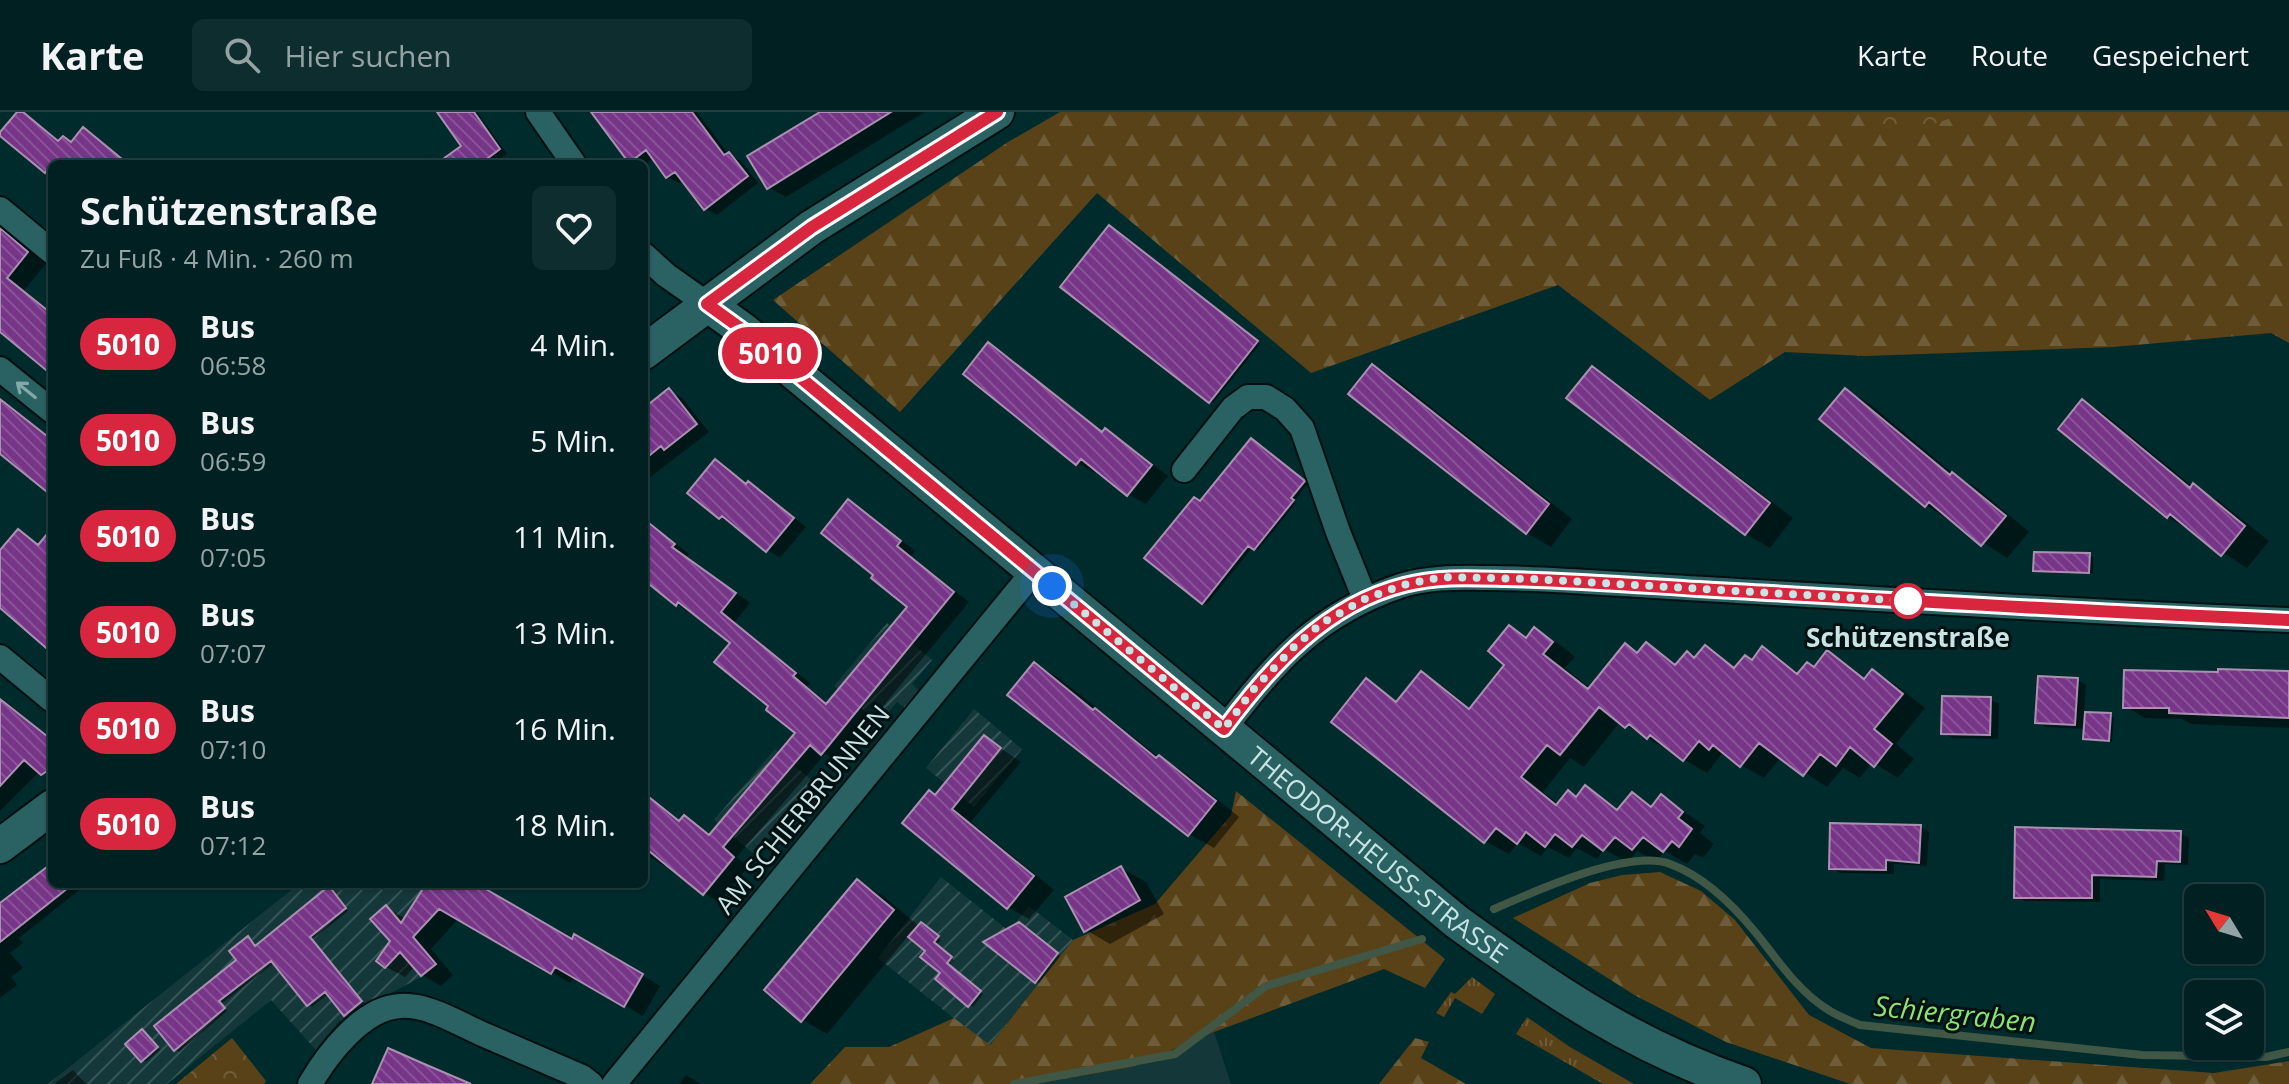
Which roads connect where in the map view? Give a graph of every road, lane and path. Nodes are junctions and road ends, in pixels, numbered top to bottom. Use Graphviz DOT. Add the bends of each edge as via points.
graph roads {
  1 [pos="538,112"];
  2 [pos="996,112"];
  3 [pos="571,160"];
  4 [pos="0,209"];
  5 [pos="48,249"];
  6 [pos="648,259"];
  7 [pos="707,304"];
  8 [pos="648,349"];
  9 [pos="0,369"];
  10 [pos="48,408"];
  11 [pos="1184,470"];
  12 [pos="1034,571"];
  13 [pos="1365,599"];
  14 [pos="2289,620"];
  15 [pos="0,657"];
  16 [pos="48,697"];
  17 [pos="1224,729"];
  18 [pos="48,810"];
  19 [pos="0,846"];
  20 [pos="310,1084"];
  21 [pos="591,1084"];
  22 [pos="614,1084"];
  23 [pos="1744,1084"];
  1 -- 3 [label="street"];
  2 -- 7 [label="main road" via="812,227"];
  4 -- 5 [label="street"];
  6 -- 7 [label="street"];
  7 -- 8 [label="main road"];
  7 -- 12 [label="main road, THEODOR-HEUSS-STRASSE"];
  10 -- 9 [label="street, one-way"];
  11 -- 13 [label="street" via="1233,408 1248,397 1266,397 1285,409 1302,428"];
  12 -- 17 [label="main road, THEODOR-HEUSS-STRASSE"];
  12 -- 22 [label="street, AM SCHIERBRUNNEN"];
  13 -- 14 [label="street" via="1442,577 1533,579"];
  13 -- 17 [label="street" via="1322,623 1294,647"];
  15 -- 16 [label="street"];
  17 -- 23 [label="main road, THEODOR-HEUSS-STRASSE" via="1457,922 1561,996 1660,1052"];
  18 -- 19 [label="main road"];
  20 -- 21 [label="street" via="354,1028 397,1006 444,1016"];
}
